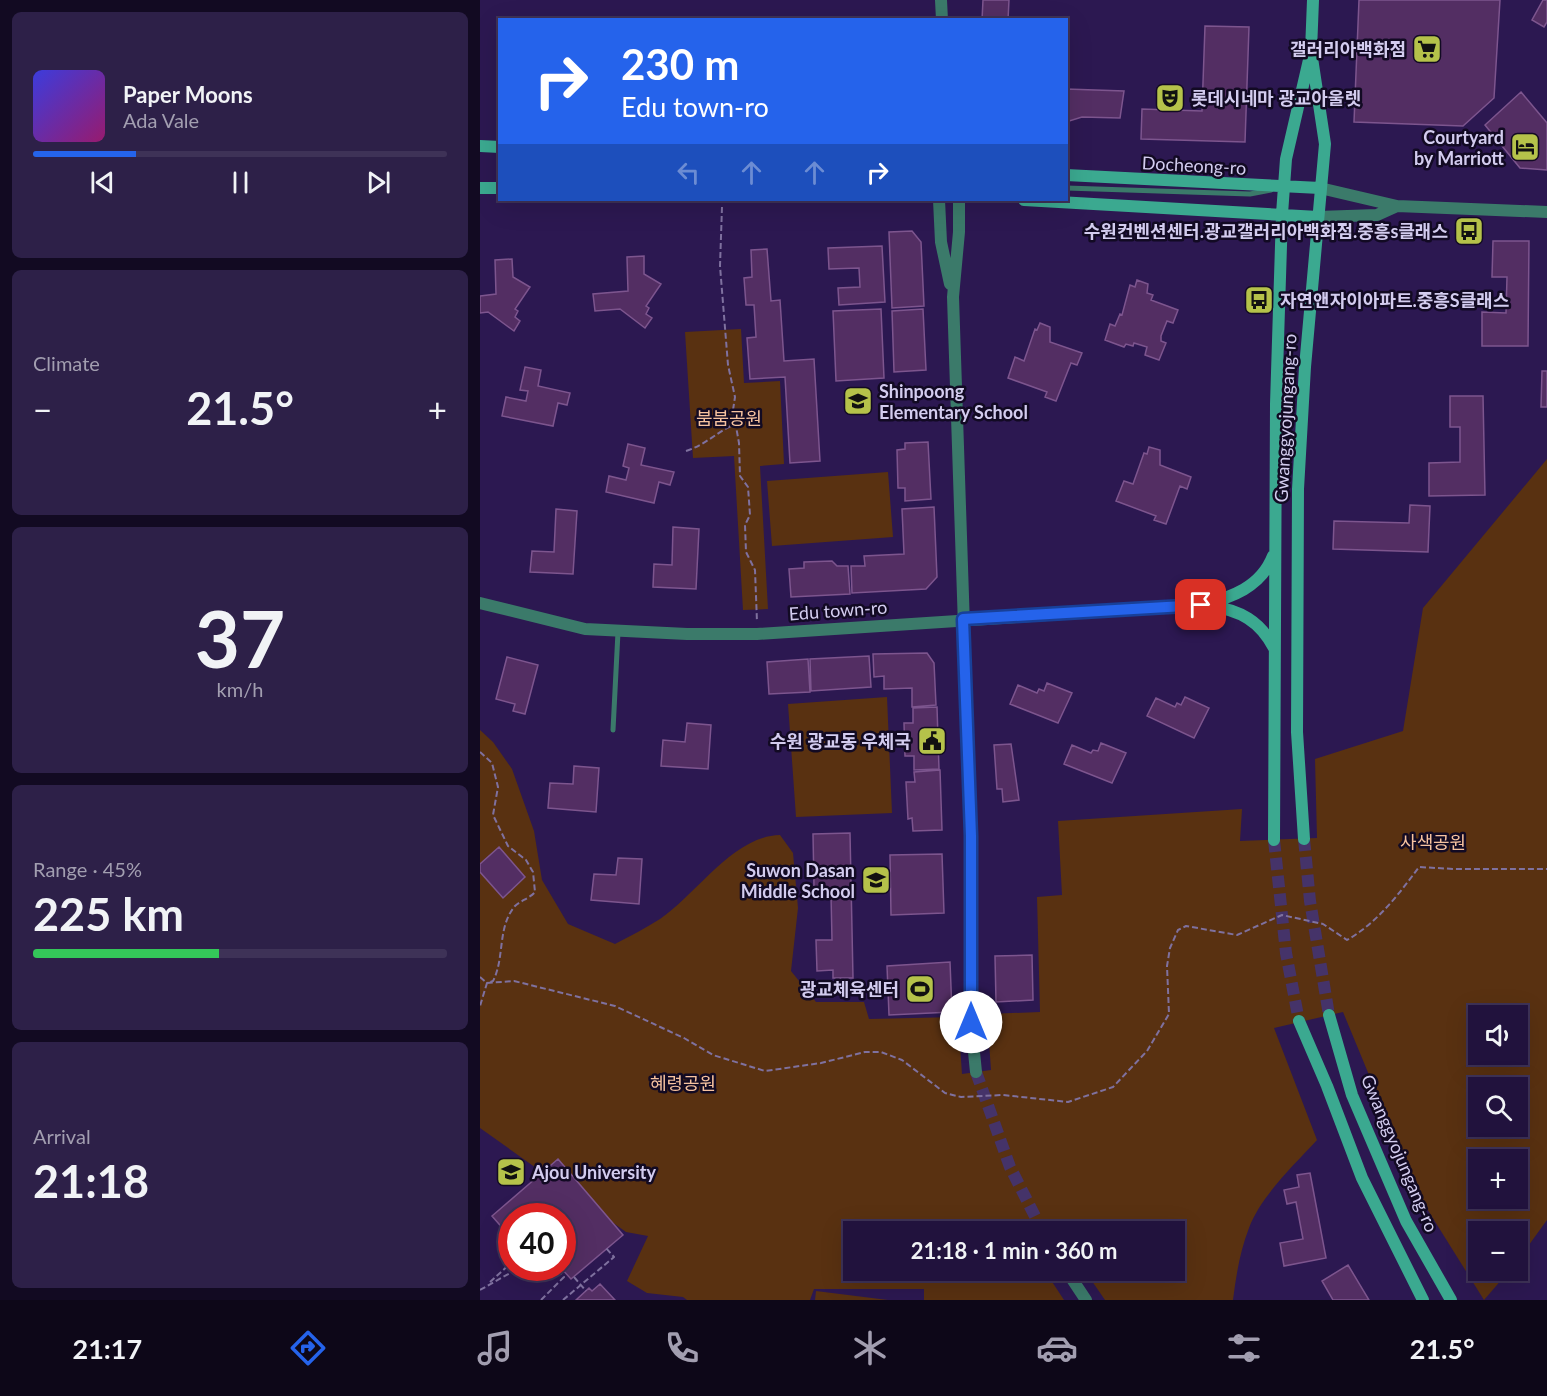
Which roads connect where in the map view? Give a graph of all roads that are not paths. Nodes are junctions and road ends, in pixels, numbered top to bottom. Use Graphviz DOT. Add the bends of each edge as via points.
graph roads {
  1 [pos="941,0"];
  2 [pos="1313,0"];
  3 [pos="942,18"];
  4 [pos="1311,51"];
  5 [pos="480,146"];
  6 [pos="498,147"];
  7 [pos="1068,175"];
  8 [pos="480,188"];
  9 [pos="498,188"];
  10 [pos="1068,188"];
  11 [pos="1284,188"];
  12 [pos="1320,188"];
  13 [pos="939,201"];
  14 [pos="958,201"];
  15 [pos="1042,201"];
  16 [pos="1397,206"];
  17 [pos="1547,212"];
  18 [pos="1282,214"];
  19 [pos="1317,216"];
  20 [pos="953,297"];
  21 [pos="1276,548"];
  22 [pos="480,603"];
  23 [pos="1201,605"];
  24 [pos="963,619"];
  25 [pos="618,630"];
  26 [pos="1276,652"];
  27 [pos="614,730"];
  28 [pos="1304,839"];
  29 [pos="1275,840"];
  30 [pos="1329,1015"];
  31 [pos="1299,1021"];
  32 [pos="976,1072"];
  33 [pos="1073,1281"];
  34 [pos="1086,1300"];
  35 [pos="1423,1300"];
  36 [pos="1450,1300"];
  1 -- 3 [label="street"];
  2 -- 4 [label="main road, Gwanggyojungang-ro"];
  4 -- 11 [label="main road, Gwanggyojungang-ro" via="1286,159"];
  4 -- 12 [label="main road, Gwanggyojungang-ro" via="1324,144"];
  5 -- 6 [label="main road"];
  7 -- 11 [label="main road, Docheong-ro"];
  8 -- 9 [label="main road"];
  10 -- 11 [label="lane" via="1250,194"];
  11 -- 12 [label="main road, Docheong-ro"];
  11 -- 18 [label="main road, Gwanggyojungang-ro"];
  12 -- 16 [label="street"];
  12 -- 19 [label="main road, Gwanggyojungang-ro"];
  13 -- 20 [label="street" via="941,242"];
  14 -- 20 [label="street"];
  15 -- 18 [label="main road"];
  16 -- 17 [label="street"];
  16 -- 19 [label="street" via="1377,215"];
  18 -- 19 [label="main road"];
  18 -- 21 [label="main road, Gwanggyojungang-ro"];
  19 -- 28 [label="main road, Gwanggyojungang-ro" via="1298,489 1298,732"];
  20 -- 24 [label="street"];
  21 -- 23 [label="main road" via="1268,569 1250,586 1231,598"];
  21 -- 26 [label="main road, Gwanggyojungang-ro"];
  22 -- 25 [label="street, Edu town-ro" via="585,628"];
  23 -- 24 [label="street, Edu town-ro"];
  23 -- 26 [label="main road" via="1229,608 1247,616 1266,632"];
  24 -- 25 [label="street, Edu town-ro" via="757,634"];
  24 -- 32 [label="street" via="971,836 971,1022"];
  25 -- 27 [label="lane"];
  26 -- 29 [label="main road, Gwanggyojungang-ro"];
  30 -- 36 [label="main road, Gwanggyojungang-ro" via="1352,1095 1406,1221"];
  31 -- 35 [label="main road" via="1362,1178"];
  33 -- 34 [label="street"];
}
